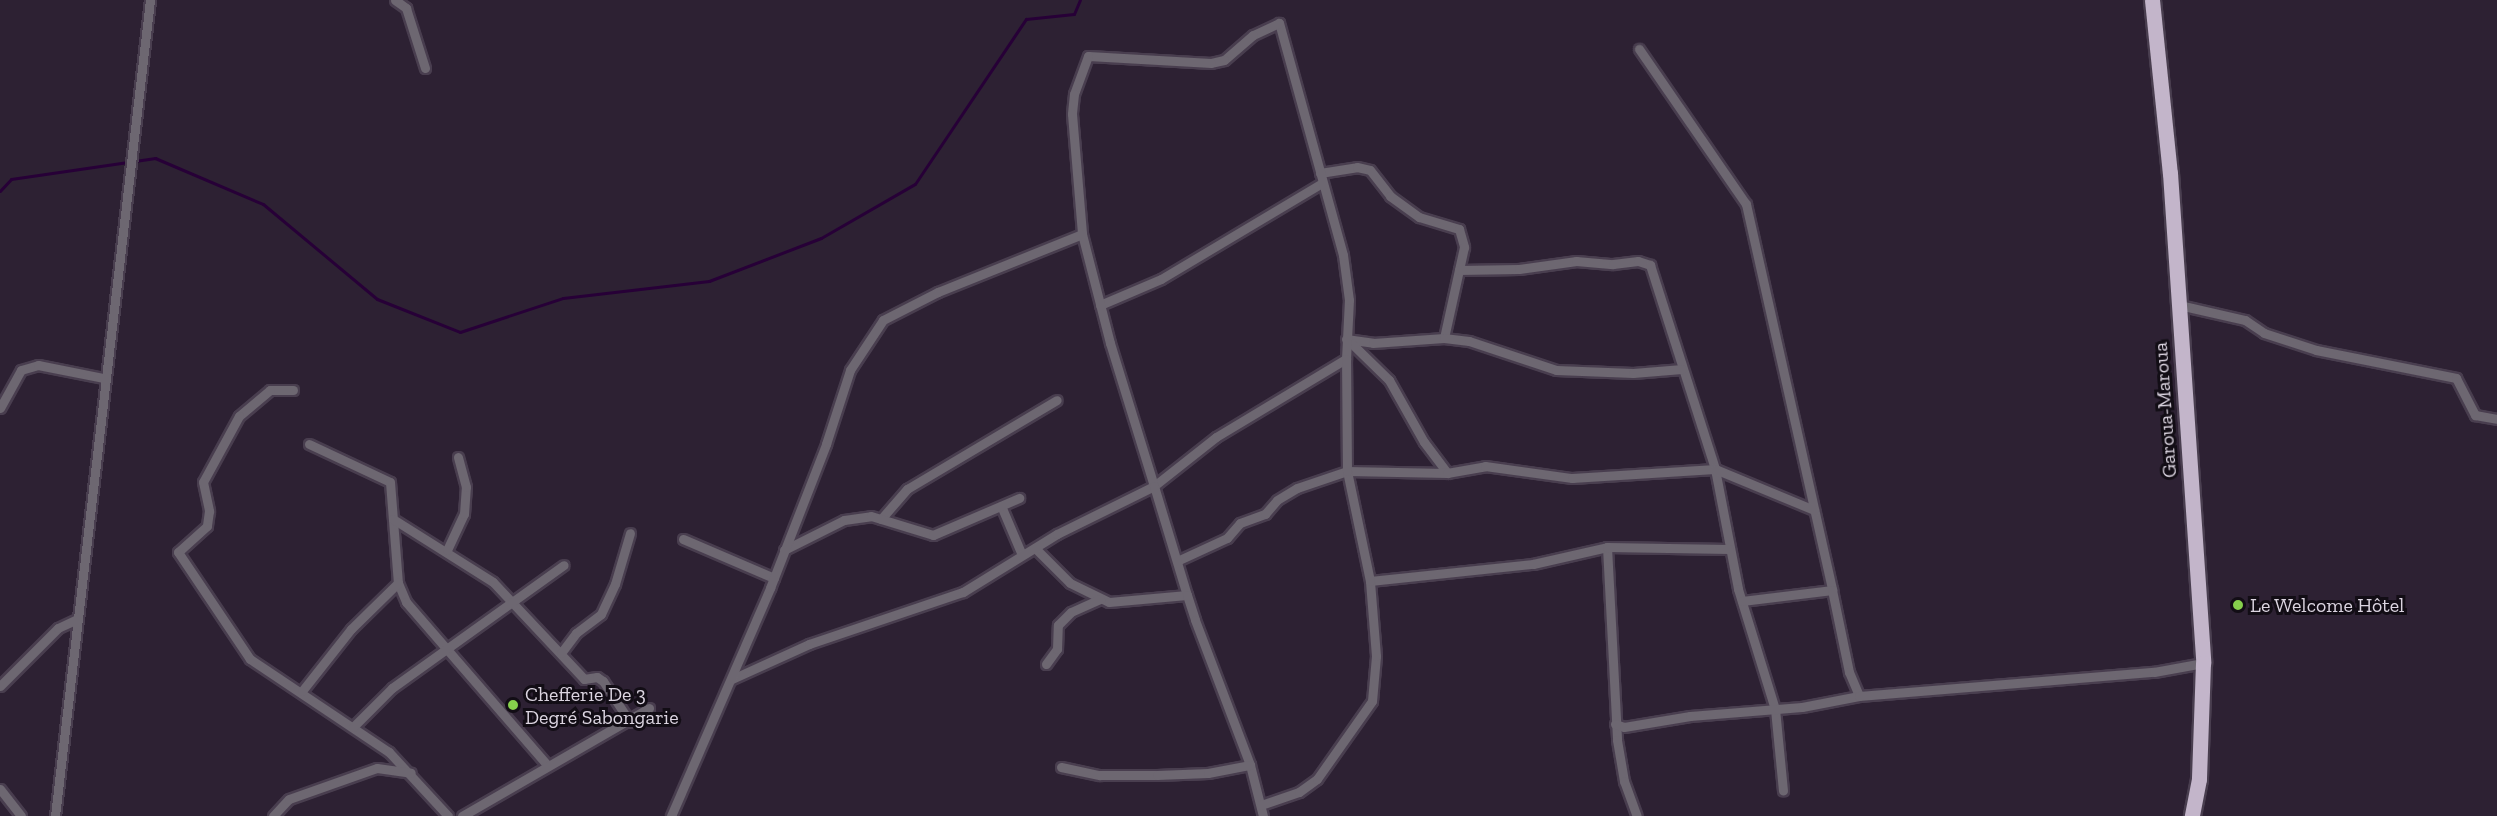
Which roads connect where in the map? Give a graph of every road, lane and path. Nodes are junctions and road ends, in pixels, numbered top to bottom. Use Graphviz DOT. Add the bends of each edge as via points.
graph roads {
  1 [pos="150,0"];
  2 [pos="397,0"];
  3 [pos="2152,0"];
  4 [pos="1639,49"];
  5 [pos="425,68"];
  6 [pos="1321,178"];
  7 [pos="1082,234"];
  8 [pos="1459,270"];
  9 [pos="1100,305"];
  10 [pos="2179,305"];
  11 [pos="1444,338"];
  12 [pos="1346,339"];
  13 [pos="1346,359"];
  14 [pos="1682,369"];
  15 [pos="103,378"];
  16 [pos="293,390"];
  17 [pos="1057,400"];
  18 [pos="0,408"];
  19 [pos="2497,419"];
  20 [pos="309,444"];
  21 [pos="458,457"];
  22 [pos="1715,469"];
  23 [pos="1347,471"];
  24 [pos="1447,473"];
  25 [pos="1154,486"];
  26 [pos="1019,498"];
  27 [pos="1002,508"];
  28 [pos="1814,510"];
  29 [pos="393,519"];
  30 [pos="881,519"];
  31 [pos="630,533"];
  32 [pos="683,539"];
  33 [pos="1607,547"];
  34 [pos="1035,548"];
  35 [pos="1729,549"];
  36 [pos="447,550"];
  37 [pos="784,550"];
  38 [pos="1022,555"];
  39 [pos="1177,561"];
  40 [pos="564,566"];
  41 [pos="774,578"];
  42 [pos="1370,581"];
  43 [pos="398,583"];
  44 [pos="1832,590"];
  45 [pos="1187,596"];
  46 [pos="1100,599"];
  47 [pos="1742,601"];
  48 [pos="514,602"];
  49 [pos="77,619"];
  50 [pos="448,649"];
  51 [pos="561,653"];
  52 [pos="2203,663"];
  53 [pos="1046,664"];
  54 [pos="732,680"];
  55 [pos="0,686"];
  56 [pos="302,691"];
  57 [pos="1859,696"];
  58 [pos="649,708"];
  59 [pos="1774,709"];
  60 [pos="630,723"];
  61 [pos="1616,724"];
  62 [pos="353,728"];
  63 [pos="389,752"];
  64 [pos="547,765"];
  65 [pos="1250,765"];
  66 [pos="386,766"];
  67 [pos="1061,767"];
  68 [pos="411,773"];
  69 [pos="0,789"];
  70 [pos="1783,791"];
  71 [pos="1261,805"];
  72 [pos="21,816"];
  73 [pos="55,816"];
  74 [pos="273,816"];
  75 [pos="448,816"];
  76 [pos="462,816"];
  77 [pos="671,816"];
  78 [pos="1263,816"];
  79 [pos="1637,816"];
  80 [pos="2192,816"];
  1 -- 15 [label="street"];
  2 -- 5 [label="street" via="406,8"];
  3 -- 10 [label="highway, Garoua-Maroua"];
  4 -- 28 [label="street" via="1746,204"];
  6 -- 7 [label="street" via="1279,23 1253,35 1224,60 1211,63 1092,55 1084,62 1072,114"];
  6 -- 8 [label="street" via="1357,167 1370,170 1390,196 1419,217 1459,229 1464,247"];
  6 -- 9 [label="street" via="1161,279"];
  6 -- 12 [label="street" via="1342,255 1349,300"];
  7 -- 9 [label="street"];
  7 -- 37 [label="street" via="938,292 883,320 850,370"];
  8 -- 11 [label="street"];
  8 -- 14 [label="street" via="1509,270 1576,261 1646,262 1666,309"];
  9 -- 25 [label="street"];
  10 -- 19 [label="street" via="2245,320 2264,333 2316,350 2456,378 2475,415"];
  10 -- 52 [label="highway, Garoua-Maroua"];
  11 -- 12 [label="street" via="1373,343"];
  11 -- 14 [label="street" via="1469,341 1556,370 1633,373"];
  12 -- 13 [label="street"];
  12 -- 24 [label="street" via="1389,380 1424,442"];
  13 -- 23 [label="street"];
  13 -- 25 [label="street" via="1216,437"];
  14 -- 22 [label="street"];
  15 -- 18 [label="street" via="53,367 21,370"];
  15 -- 49 [label="street"];
  16 -- 56 [label="street" via="270,390 239,416 202,482 209,511 207,526 178,552 250,659"];
  17 -- 30 [label="street" via="907,489"];
  20 -- 29 [label="street" via="388,479"];
  21 -- 36 [label="street" via="466,487 464,514"];
  22 -- 24 [label="street" via="1572,478 1485,466"];
  22 -- 28 [label="street"];
  22 -- 35 [label="street"];
  23 -- 24 [label="street"];
  23 -- 39 [label="street" via="1297,488 1277,500 1265,514 1240,523 1210,548"];
  23 -- 42 [label="street"];
  25 -- 34 [label="street"];
  25 -- 39 [label="street"];
  26 -- 27 [label="street"];
  27 -- 30 [label="street" via="933,535"];
  27 -- 38 [label="street"];
  28 -- 44 [label="street"];
  29 -- 36 [label="street"];
  29 -- 43 [label="street"];
  30 -- 37 [label="street" via="871,516 844,520"];
  31 -- 51 [label="street" via="615,584 601,614 576,633"];
  32 -- 41 [label="street"];
  33 -- 35 [label="street"];
  33 -- 42 [label="street" via="1533,564"];
  33 -- 61 [label="street"];
  34 -- 38 [label="street"];
  34 -- 46 [label="street" via="1070,583"];
  35 -- 47 [label="street"];
  36 -- 48 [label="street"];
  37 -- 41 [label="street"];
  38 -- 54 [label="street" via="963,592 809,644"];
  39 -- 45 [label="street"];
  40 -- 48 [label="street"];
  41 -- 54 [label="street"];
  42 -- 71 [label="street" via="1376,656 1372,701 1317,779 1299,792"];
  43 -- 50 [label="street" via="406,602"];
  43 -- 56 [label="street" via="351,629"];
  44 -- 47 [label="street"];
  44 -- 57 [label="street" via="1849,672"];
  45 -- 46 [label="street" via="1153,601"];
  45 -- 65 [label="street"];
  46 -- 53 [label="street" via="1071,612 1058,624 1057,649"];
  47 -- 59 [label="street"];
  48 -- 50 [label="street"];
  48 -- 51 [label="street"];
  49 -- 55 [label="street" via="58,628"];
  49 -- 73 [label="street"];
  50 -- 62 [label="street" via="392,687"];
  50 -- 64 [label="street"];
  51 -- 60 [label="street" via="584,679 597,677 603,681"];
  52 -- 57 [label="street" via="2154,672"];
  52 -- 80 [label="highway, Garoua-Maroua" via="2201,758"];
  54 -- 77 [label="street"];
  56 -- 62 [label="street"];
  57 -- 59 [label="street"];
  58 -- 60 [label="street"];
  59 -- 61 [label="street" via="1690,716 1624,727"];
  59 -- 70 [label="street"];
  60 -- 64 [label="street"];
  61 -- 79 [label="street" via="1624,781"];
  62 -- 63 [label="street"];
  63 -- 66 [label="street"];
  63 -- 68 [label="street"];
  64 -- 76 [label="street"];
  65 -- 67 [label="street" via="1208,773 1158,775 1100,775"];
  65 -- 71 [label="street"];
  66 -- 68 [label="street"];
  66 -- 74 [label="street" via="289,799"];
  68 -- 75 [label="street"];
  69 -- 72 [label="street"];
  71 -- 78 [label="street"];
}
